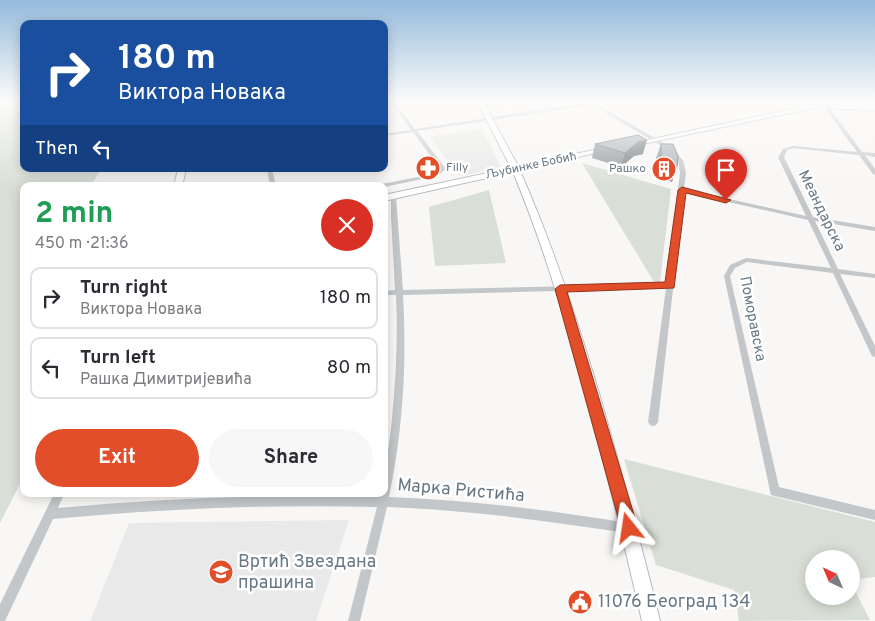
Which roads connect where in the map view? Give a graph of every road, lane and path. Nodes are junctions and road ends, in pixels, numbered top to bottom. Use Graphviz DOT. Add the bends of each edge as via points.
graph roads {
  1 [pos="415,130"];
  2 [pos="495,130"];
  3 [pos="639,130"];
  4 [pos="702,130"];
  5 [pos="843,130"];
  6 [pos="388,134"];
  7 [pos="655,139"];
  8 [pos="628,145"];
  9 [pos="619,147"];
  10 [pos="861,154"];
  11 [pos="875,155"];
  12 [pos="515,169"];
  13 [pos="875,173"];
  14 [pos="388,185"];
  15 [pos="682,190"];
  16 [pos="389,197"];
  17 [pos="811,219"];
  18 [pos="875,229"];
  19 [pos="836,270"];
  20 [pos="875,276"];
  21 [pos="670,286"];
  22 [pos="560,289"];
  23 [pos="388,293"];
  24 [pos="399,293"];
  25 [pos="875,354"];
  26 [pos="653,422"];
  27 [pos="388,484"];
  28 [pos="58,497"];
  29 [pos="385,497"];
  30 [pos="384,502"];
  31 [pos="50,514"];
  32 [pos="875,515"];
  33 [pos="629,528"];
  34 [pos="0,617"];
  35 [pos="354,621"];
  36 [pos="651,621"];
  1 -- 6 [label="street"];
  1 -- 14 [label="street" via="443,170 435,175"];
  2 -- 12 [label="main road"];
  3 -- 7 [label="street"];
  4 -- 7 [label="main road"];
  5 -- 10 [label="street"];
  7 -- 8 [label="main road"];
  7 -- 15 [label="street" via="680,160"];
  9 -- 12 [label="main road, Љубинке Бобић"];
  10 -- 11 [label="street"];
  10 -- 13 [label="street"];
  10 -- 17 [label="street, Меандарска" via="800,147 782,152 782,160"];
  12 -- 16 [label="main road, Љубинке Бобић"];
  12 -- 22 [label="main road"];
  15 -- 17 [label="street"];
  15 -- 21 [label="street"];
  16 -- 24 [label="street"];
  17 -- 18 [label="street"];
  17 -- 19 [label="street, Меандарска"];
  19 -- 20 [label="street, Поморавска"];
  19 -- 25 [label="street, Меандарска"];
  19 -- 32 [label="street, Поморавска" via="746,260 732,267 727,276 775,491"];
  21 -- 22 [label="street"];
  21 -- 26 [label="street"];
  22 -- 24 [label="street"];
  22 -- 33 [label="main road"];
  23 -- 24 [label="street"];
  24 -- 27 [label="street" via="399,406"];
  28 -- 31 [label="street"];
  29 -- 30 [label="street"];
  30 -- 31 [label="street, Марка Ристића" via="231,502"];
  30 -- 33 [label="street, Марка Ристића" via="552,516"];
  30 -- 35 [label="street"];
  31 -- 34 [label="street"];
  33 -- 36 [label="main road"];
}
